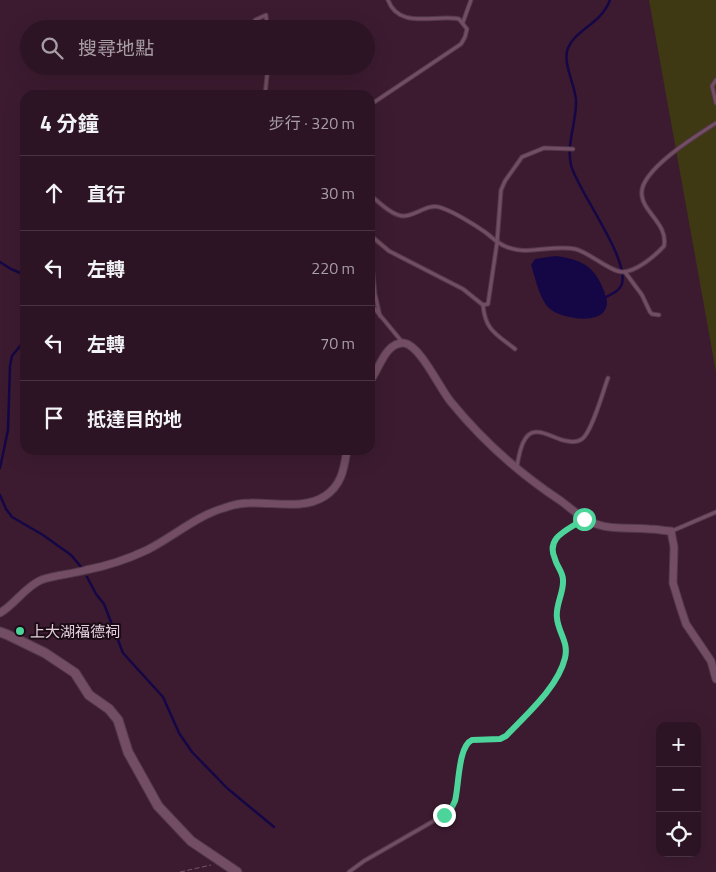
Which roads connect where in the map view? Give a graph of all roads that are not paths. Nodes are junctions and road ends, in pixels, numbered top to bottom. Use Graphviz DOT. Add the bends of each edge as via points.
graph roads {
  1 [pos="388,0"];
  2 [pos="471,0"];
  3 [pos="255,20"];
  4 [pos="266,20"];
  5 [pos="463,22"];
  6 [pos="267,75"];
  7 [pos="716,80"];
  8 [pos="266,90"];
  9 [pos="375,102"];
  10 [pos="716,104"];
  11 [pos="716,123"];
  12 [pos="573,149"];
  13 [pos="375,199"];
  14 [pos="375,238"];
  15 [pos="497,243"];
  16 [pos="625,272"];
  17 [pos="375,294"];
  18 [pos="483,304"];
  19 [pos="375,310"];
  20 [pos="659,314"];
  21 [pos="380,316"];
  22 [pos="403,343"];
  23 [pos="516,349"];
  24 [pos="375,372"];
  25 [pos="608,378"];
  26 [pos="346,455"];
  27 [pos="517,467"];
  28 [pos="716,512"];
  29 [pos="584,519"];
  30 [pos="672,531"];
  31 [pos="0,614"];
  32 [pos="0,632"];
  33 [pos="716,679"];
  34 [pos="237,872"];
  35 [pos="349,872"];
  1 -- 5 [label="lane" via="397,13 406,18 450,17"];
  2 -- 5 [label="lane"];
  3 -- 4 [label="lane" via="266,15"];
  5 -- 9 [label="lane" via="467,29 461,44"];
  6 -- 8 [label="lane"];
  7 -- 10 [label="lane" via="712,86"];
  11 -- 16 [label="lane" via="686,141 645,184 642,198 663,232 664,246 642,264"];
  12 -- 15 [label="lane" via="544,148 522,157 501,190"];
  13 -- 15 [label="lane" via="402,216 428,207 443,208 479,228"];
  14 -- 18 [label="lane" via="389,251 462,289"];
  15 -- 16 [label="lane" via="515,250 574,248 614,270"];
  15 -- 18 [label="lane" via="490,302"];
  16 -- 20 [label="lane" via="650,312"];
  17 -- 21 [label="lane"];
  18 -- 23 [label="lane" via="484,319 492,331"];
  19 -- 21 [label="lane"];
  21 -- 22 [label="lane"];
  22 -- 24 [label="street" via="393,346 385,354"];
  22 -- 27 [label="street" via="413,347 426,362 450,401 479,434"];
  25 -- 27 [label="lane" via="594,419 582,440 573,442 536,432 529,434"];
  26 -- 31 [label="street" via="339,482 315,501 237,504 214,511 131,557 44,579"];
  27 -- 29 [label="street"];
  28 -- 30 [label="lane"];
  29 -- 30 [label="street" via="614,528"];
  29 -- 35 [label="lane" via="552,542 563,578 557,618 567,650 555,681 506,736 472,740 464,746 455,801 444,815"];
  30 -- 33 [label="street" via="673,583 686,624 711,661"];
  32 -- 34 [label="street" via="45,653 75,673 89,695 109,708 118,720 128,752 155,801 184,835"];
}
